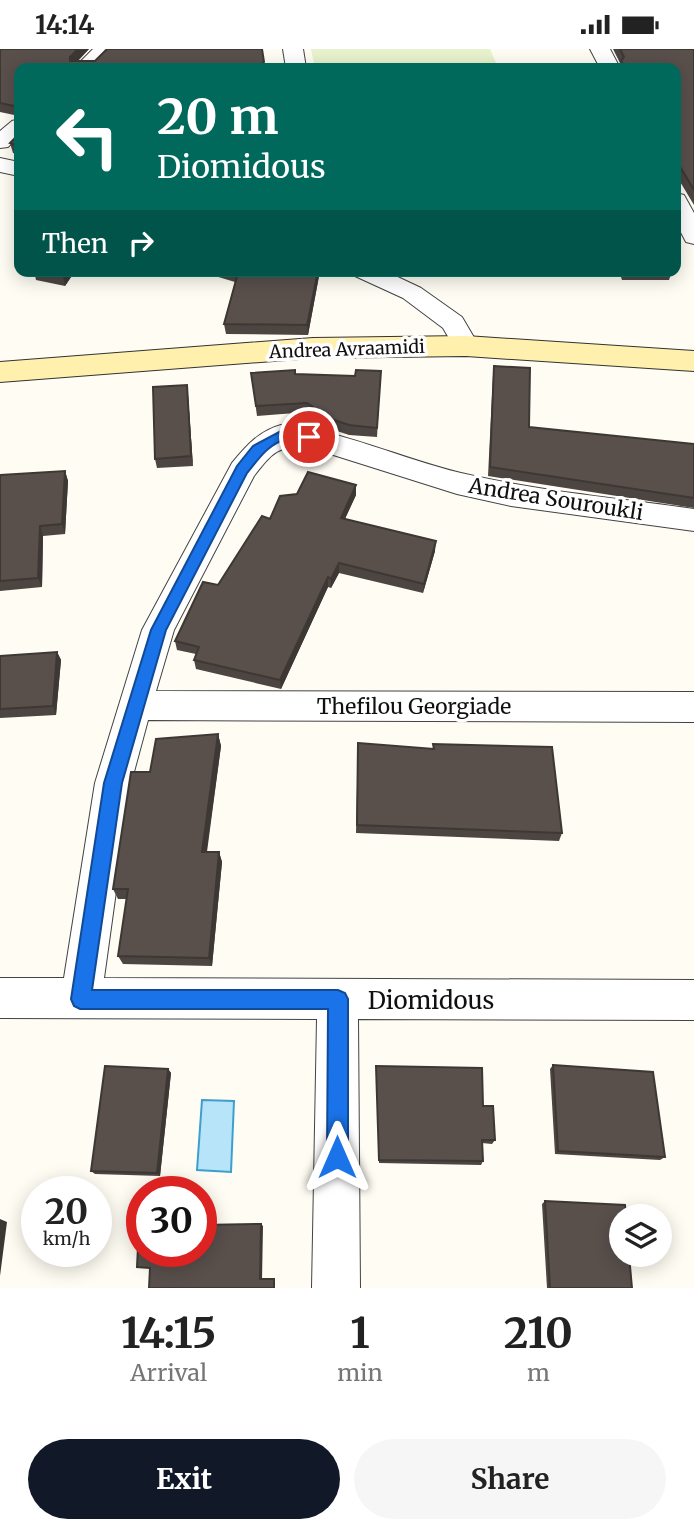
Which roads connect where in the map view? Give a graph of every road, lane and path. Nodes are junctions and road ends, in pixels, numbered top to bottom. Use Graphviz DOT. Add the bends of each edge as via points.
graph roads {
  1 [pos="104,49"];
  2 [pos="89,63"];
  3 [pos="14,129"];
  4 [pos="0,142"];
  5 [pos="681,210"];
  6 [pos="694,237"];
  7 [pos="377,277"];
  8 [pos="466,346"];
  9 [pos="694,361"];
  10 [pos="0,372"];
  11 [pos="694,520"];
  12 [pos="135,705"];
  13 [pos="694,707"];
  14 [pos="0,998"];
  15 [pos="80,999"];
  16 [pos="338,999"];
  17 [pos="694,1000"];
  18 [pos="337,1288"];
  1 -- 2 [label="street"];
  3 -- 4 [label="street"];
  5 -- 6 [label="street"];
  7 -- 8 [label="street" via="412,293 453,323"];
  8 -- 9 [label="street, Andrea Avraamidi"];
  8 -- 10 [label="street, Andrea Avraamidi" via="313,348"];
  11 -- 12 [label="street, Andrea Souroukli" via="511,495 309,437 281,435 258,450 242,470 201,544 159,630"];
  12 -- 13 [label="street, Thefilou Georgiade"];
  12 -- 15 [label="street, Andrea Souroukli" via="113,783"];
  14 -- 15 [label="street, Diomidous"];
  15 -- 16 [label="street, Diomidous"];
  16 -- 17 [label="street, Diomidous"];
  16 -- 18 [label="street"];
}
